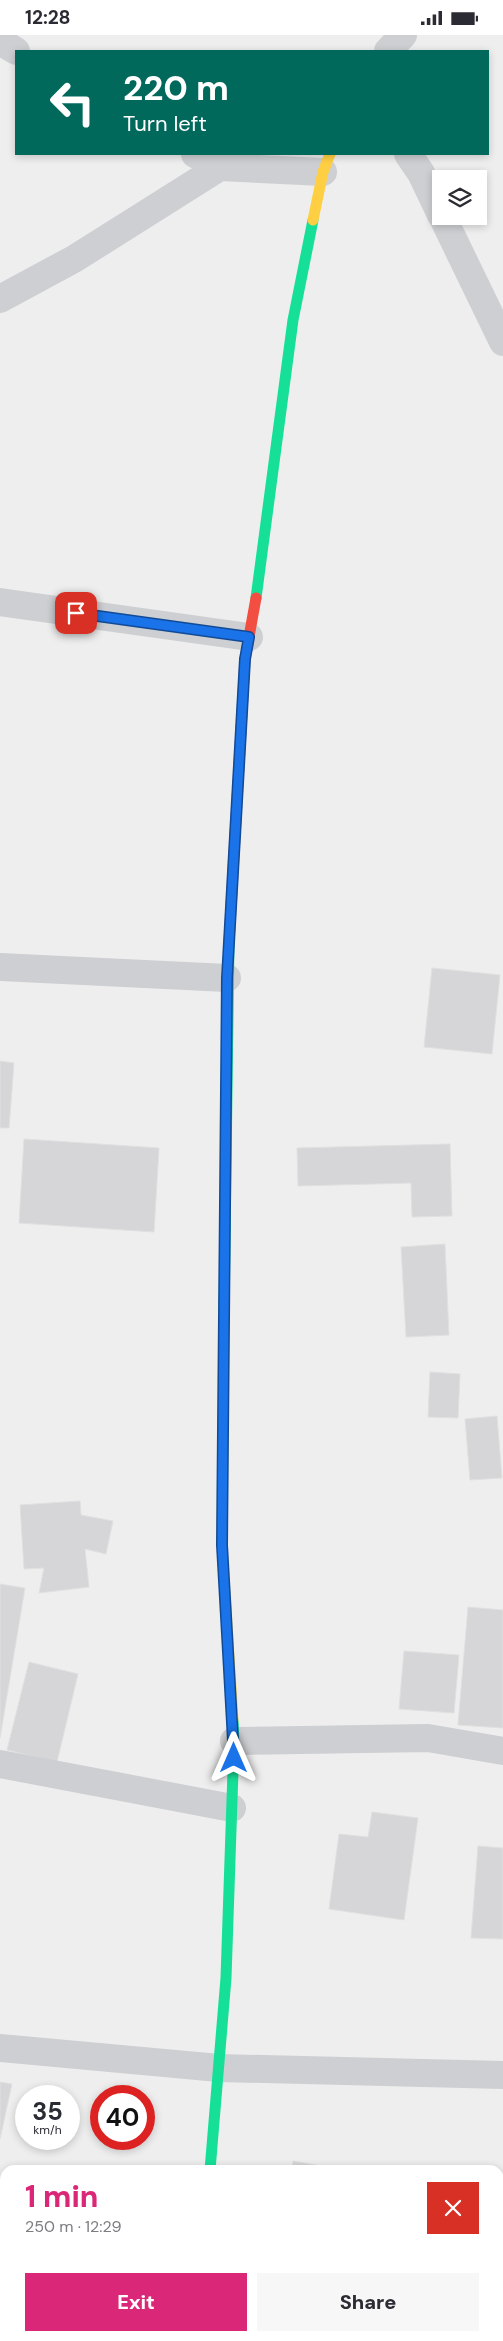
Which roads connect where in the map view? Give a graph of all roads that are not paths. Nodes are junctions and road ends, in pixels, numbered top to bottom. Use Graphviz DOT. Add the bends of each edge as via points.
graph roads {
  1 [pos="403,35"];
  2 [pos="0,41"];
  3 [pos="15,50"];
  4 [pos="389,50"];
  5 [pos="197,155"];
  6 [pos="409,155"];
  7 [pos="327,163"];
  8 [pos="220,167"];
  9 [pos="432,195"];
  10 [pos="447,225"];
  11 [pos="0,299"];
  12 [pos="503,343"];
  13 [pos="0,602"];
  14 [pos="249,637"];
  15 [pos="0,967"];
  16 [pos="227,978"];
  17 [pos="234,1741"];
  18 [pos="503,1751"];
  19 [pos="0,1764"];
  20 [pos="232,1808"];
  21 [pos="0,2048"];
  22 [pos="219,2068"];
  23 [pos="503,2075"];
  24 [pos="210,2165"];
  1 -- 4 [label="street"];
  2 -- 3 [label="street"];
  5 -- 8 [label="street"];
  6 -- 9 [label="street"];
  7 -- 8 [label="street"];
  7 -- 14 [label="street" via="294,320"];
  8 -- 11 [label="street" via="74,259"];
  10 -- 12 [label="street"];
  13 -- 14 [label="street"];
  14 -- 16 [label="street" via="245,659"];
  15 -- 16 [label="street"];
  16 -- 17 [label="street" via="222,1545"];
  17 -- 18 [label="street" via="428,1738"];
  17 -- 20 [label="street"];
  19 -- 20 [label="street"];
  20 -- 22 [label="street"];
  21 -- 22 [label="street"];
  22 -- 23 [label="street"];
  22 -- 24 [label="street"];
}
